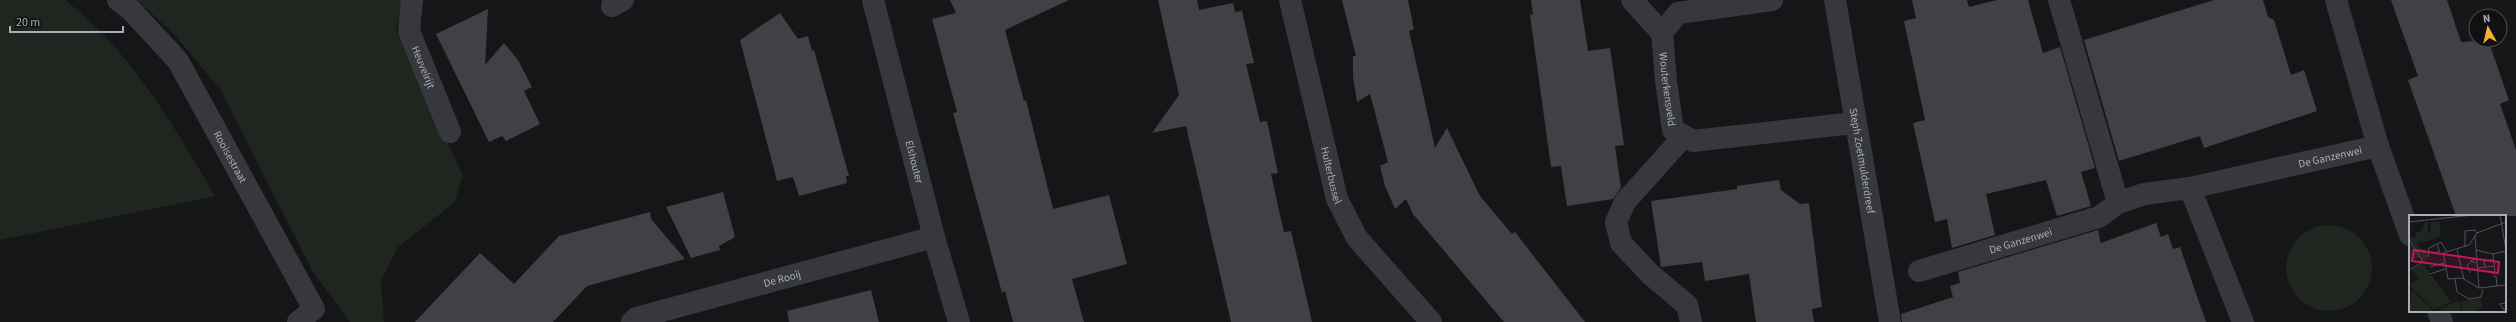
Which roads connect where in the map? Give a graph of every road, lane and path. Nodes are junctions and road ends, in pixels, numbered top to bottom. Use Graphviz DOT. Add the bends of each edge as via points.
graph roads {
  1 [pos="118,0"];
  2 [pos="412,0"];
  3 [pos="873,0"];
  4 [pos="1290,0"];
  5 [pos="1632,0"];
  6 [pos="1772,0"];
  7 [pos="1835,0"];
  8 [pos="2059,0"];
  9 [pos="2336,0"];
  10 [pos="1662,33"];
  11 [pos="1854,123"];
  12 [pos="450,132"];
  13 [pos="1684,136"];
  14 [pos="2378,146"];
  15 [pos="2190,188"];
  16 [pos="2118,203"];
  17 [pos="2409,232"];
  18 [pos="934,237"];
  19 [pos="1919,271"];
  20 [pos="2438,312"];
  21 [pos="298,322"];
  22 [pos="632,322"];
  23 [pos="959,322"];
  24 [pos="1431,322"];
  25 [pos="1691,322"];
  26 [pos="1890,322"];
  27 [pos="2243,322"];
  28 [pos="2442,322"];
  1 -- 21 [label="street, Rooisestraat" via="131,10 178,61 314,309"];
  2 -- 12 [label="street, Heuvelrijt" via="408,31"];
  3 -- 18 [label="street, Elshouter"];
  4 -- 24 [label="street, Hulterbussel" via="1337,199 1357,238"];
  5 -- 10 [label="street"];
  6 -- 10 [label="street" via="1678,12"];
  7 -- 11 [label="street, Steph Zoetmulderdreef"];
  8 -- 16 [label="street"];
  9 -- 14 [label="street, De Ganzenwei"];
  10 -- 13 [label="street, Wouterkensveld" via="1673,130"];
  11 -- 13 [label="street, Wouterkensveld" via="1693,141"];
  11 -- 26 [label="street, Steph Zoetmulderdreef"];
  13 -- 25 [label="street" via="1625,202 1616,222 1621,243 1650,274 1687,305"];
  14 -- 15 [label="street, De Ganzenwei"];
  14 -- 17 [label="street, De Ganzenwei"];
  15 -- 16 [label="street, De Ganzenwei" via="2144,194"];
  15 -- 27 [label="street"];
  16 -- 19 [label="street, De Ganzenwei" via="2099,217"];
  18 -- 22 [label="street, De Rooij" via="636,318"];
  18 -- 23 [label="street, Elshouter"];
  20 -- 28 [label="street"];
}
